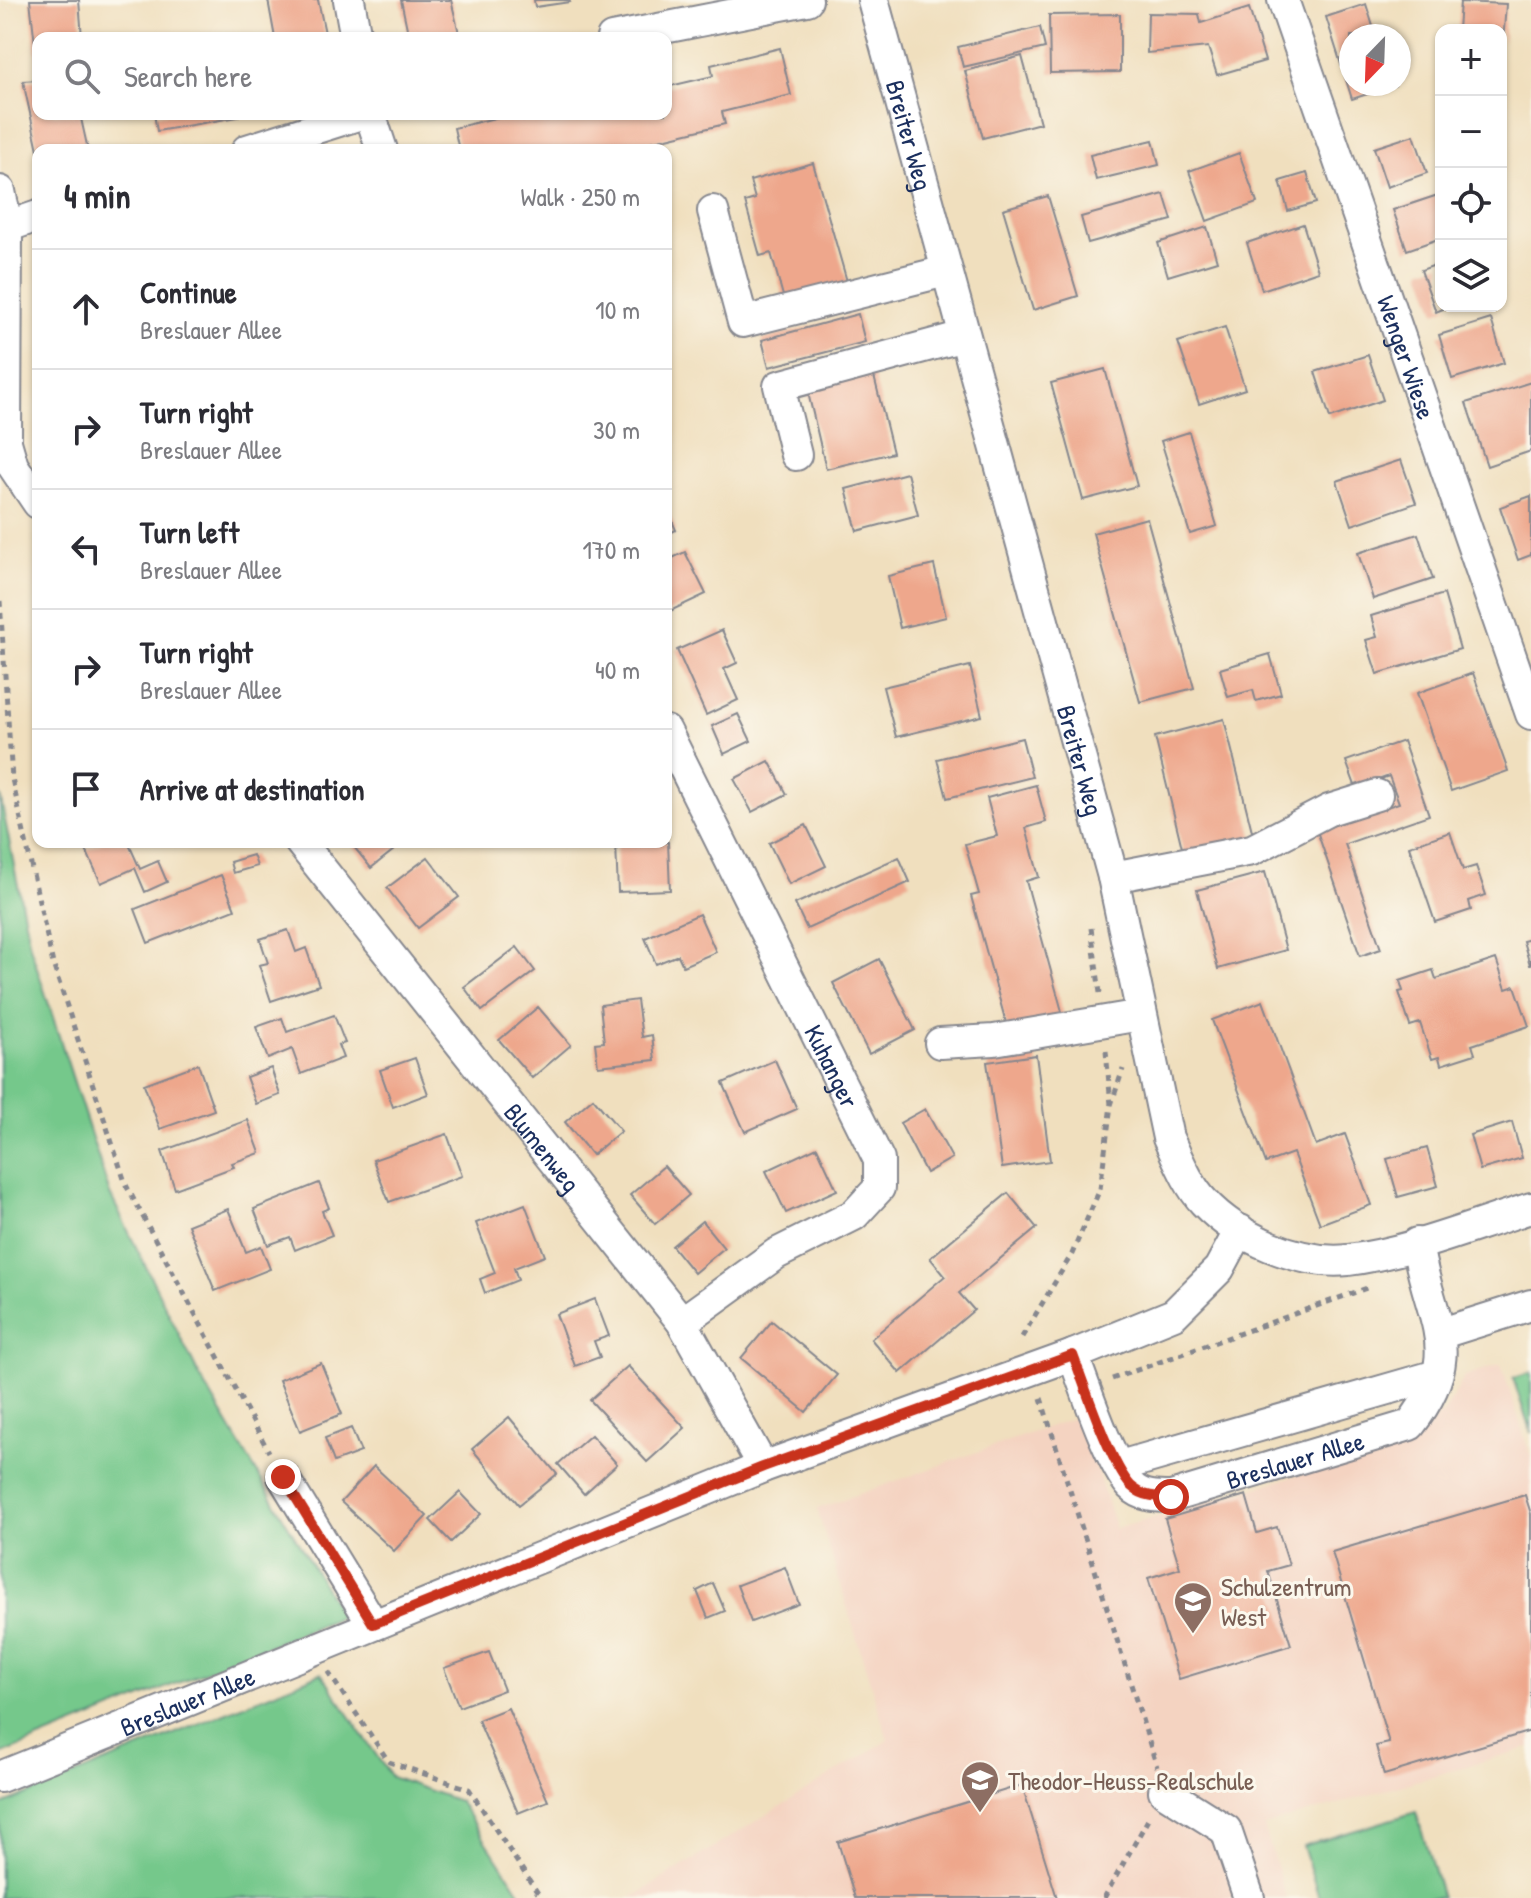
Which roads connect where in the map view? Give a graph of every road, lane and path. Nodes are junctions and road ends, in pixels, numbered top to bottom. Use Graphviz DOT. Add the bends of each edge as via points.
graph roads {
  1 [pos="349,0"];
  2 [pos="807,0"];
  3 [pos="873,0"];
  4 [pos="1283,0"];
  5 [pos="355,32"];
  6 [pos="643,32"];
  7 [pos="342,120"];
  8 [pos="372,120"];
  9 [pos="266,144"];
  10 [pos="380,144"];
  11 [pos="0,191"];
  12 [pos="713,211"];
  13 [pos="32,218"];
  14 [pos="4,228"];
  15 [pos="946,271"];
  16 [pos="964,336"];
  17 [pos="796,455"];
  18 [pos="32,494"];
  19 [pos="0,601"];
  20 [pos="1531,714"];
  21 [pos="672,743"];
  22 [pos="1377,795"];
  23 [pos="305,848"];
  24 [pos="1113,877"];
  25 [pos="1142,1026"];
  26 [pos="940,1043"];
  27 [pos="1531,1208"];
  28 [pos="1240,1230"];
  29 [pos="1419,1256"];
  30 [pos="1377,1285"];
  31 [pos="1531,1305"];
  32 [pos="682,1322"];
  33 [pos="1442,1333"];
  34 [pos="1022,1337"];
  35 [pos="1073,1355"];
  36 [pos="1437,1375"];
  37 [pos="1086,1389"];
  38 [pos="1041,1398"];
  39 [pos="1120,1466"];
  40 [pos="763,1467"];
  41 [pos="283,1477"];
  42 [pos="373,1624"];
  43 [pos="313,1650"];
  44 [pos="0,1777"];
  45 [pos="1164,1791"];
  46 [pos="541,1898"];
  47 [pos="1104,1898"];
  48 [pos="1249,1898"];
  1 -- 5 [label="street"];
  2 -- 6 [label="street"];
  3 -- 15 [label="street, Breiter Weg"];
  4 -- 20 [label="street, Wenger Wiese"];
  7 -- 9 [label="street"];
  8 -- 10 [label="street"];
  11 -- 14 [label="street"];
  12 -- 15 [label="street" via="743,322"];
  13 -- 14 [label="street"];
  14 -- 18 [label="street" via="6,442 13,466"];
  15 -- 16 [label="street, Breiter Weg"];
  16 -- 17 [label="street" via="779,386"];
  16 -- 24 [label="street, Breiter Weg"];
  19 -- 41 [label="path" via="12,779 53,964 126,1185"];
  21 -- 32 [label="street, Kuhanger" via="879,1160 879,1188 854,1215 776,1254"];
  22 -- 24 [label="street" via="1329,810 1252,850"];
  23 -- 32 [label="street, Blumenweg"];
  24 -- 25 [label="street, Breiter Weg"];
  25 -- 26 [label="street"];
  25 -- 28 [label="street, Breiter Weg" via="1168,1138 1203,1202"];
  25 -- 34 [label="path" via="1111,1105 1100,1189 1072,1254"];
  27 -- 29 [label="street"];
  28 -- 29 [label="street" via="1292,1255 1347,1260"];
  28 -- 35 [label="street, Breslauer Allee" via="1219,1269 1174,1314"];
  29 -- 33 [label="street, Breslauer Allee"];
  30 -- 37 [label="path"];
  31 -- 33 [label="street"];
  32 -- 40 [label="street, Blumenweg"];
  33 -- 36 [label="street, Breslauer Allee"];
  35 -- 37 [label="street, Breslauer Allee"];
  35 -- 40 [label="street, Breslauer Allee"];
  36 -- 39 [label="street"];
  36 -- 39 [label="street, Breslauer Allee" via="1428,1401 1410,1425 1171,1497 1150,1497 1131,1486"];
  37 -- 39 [label="street, Breslauer Allee"];
  38 -- 45 [label="path"];
  40 -- 42 [label="street, Breslauer Allee"];
  41 -- 42 [label="street"];
  42 -- 43 [label="street, Breslauer Allee"];
  43 -- 44 [label="street, Breslauer Allee"];
  43 -- 46 [label="path" via="389,1762 469,1789"];
  45 -- 47 [label="path"];
  45 -- 48 [label="street" via="1226,1830"];
}
